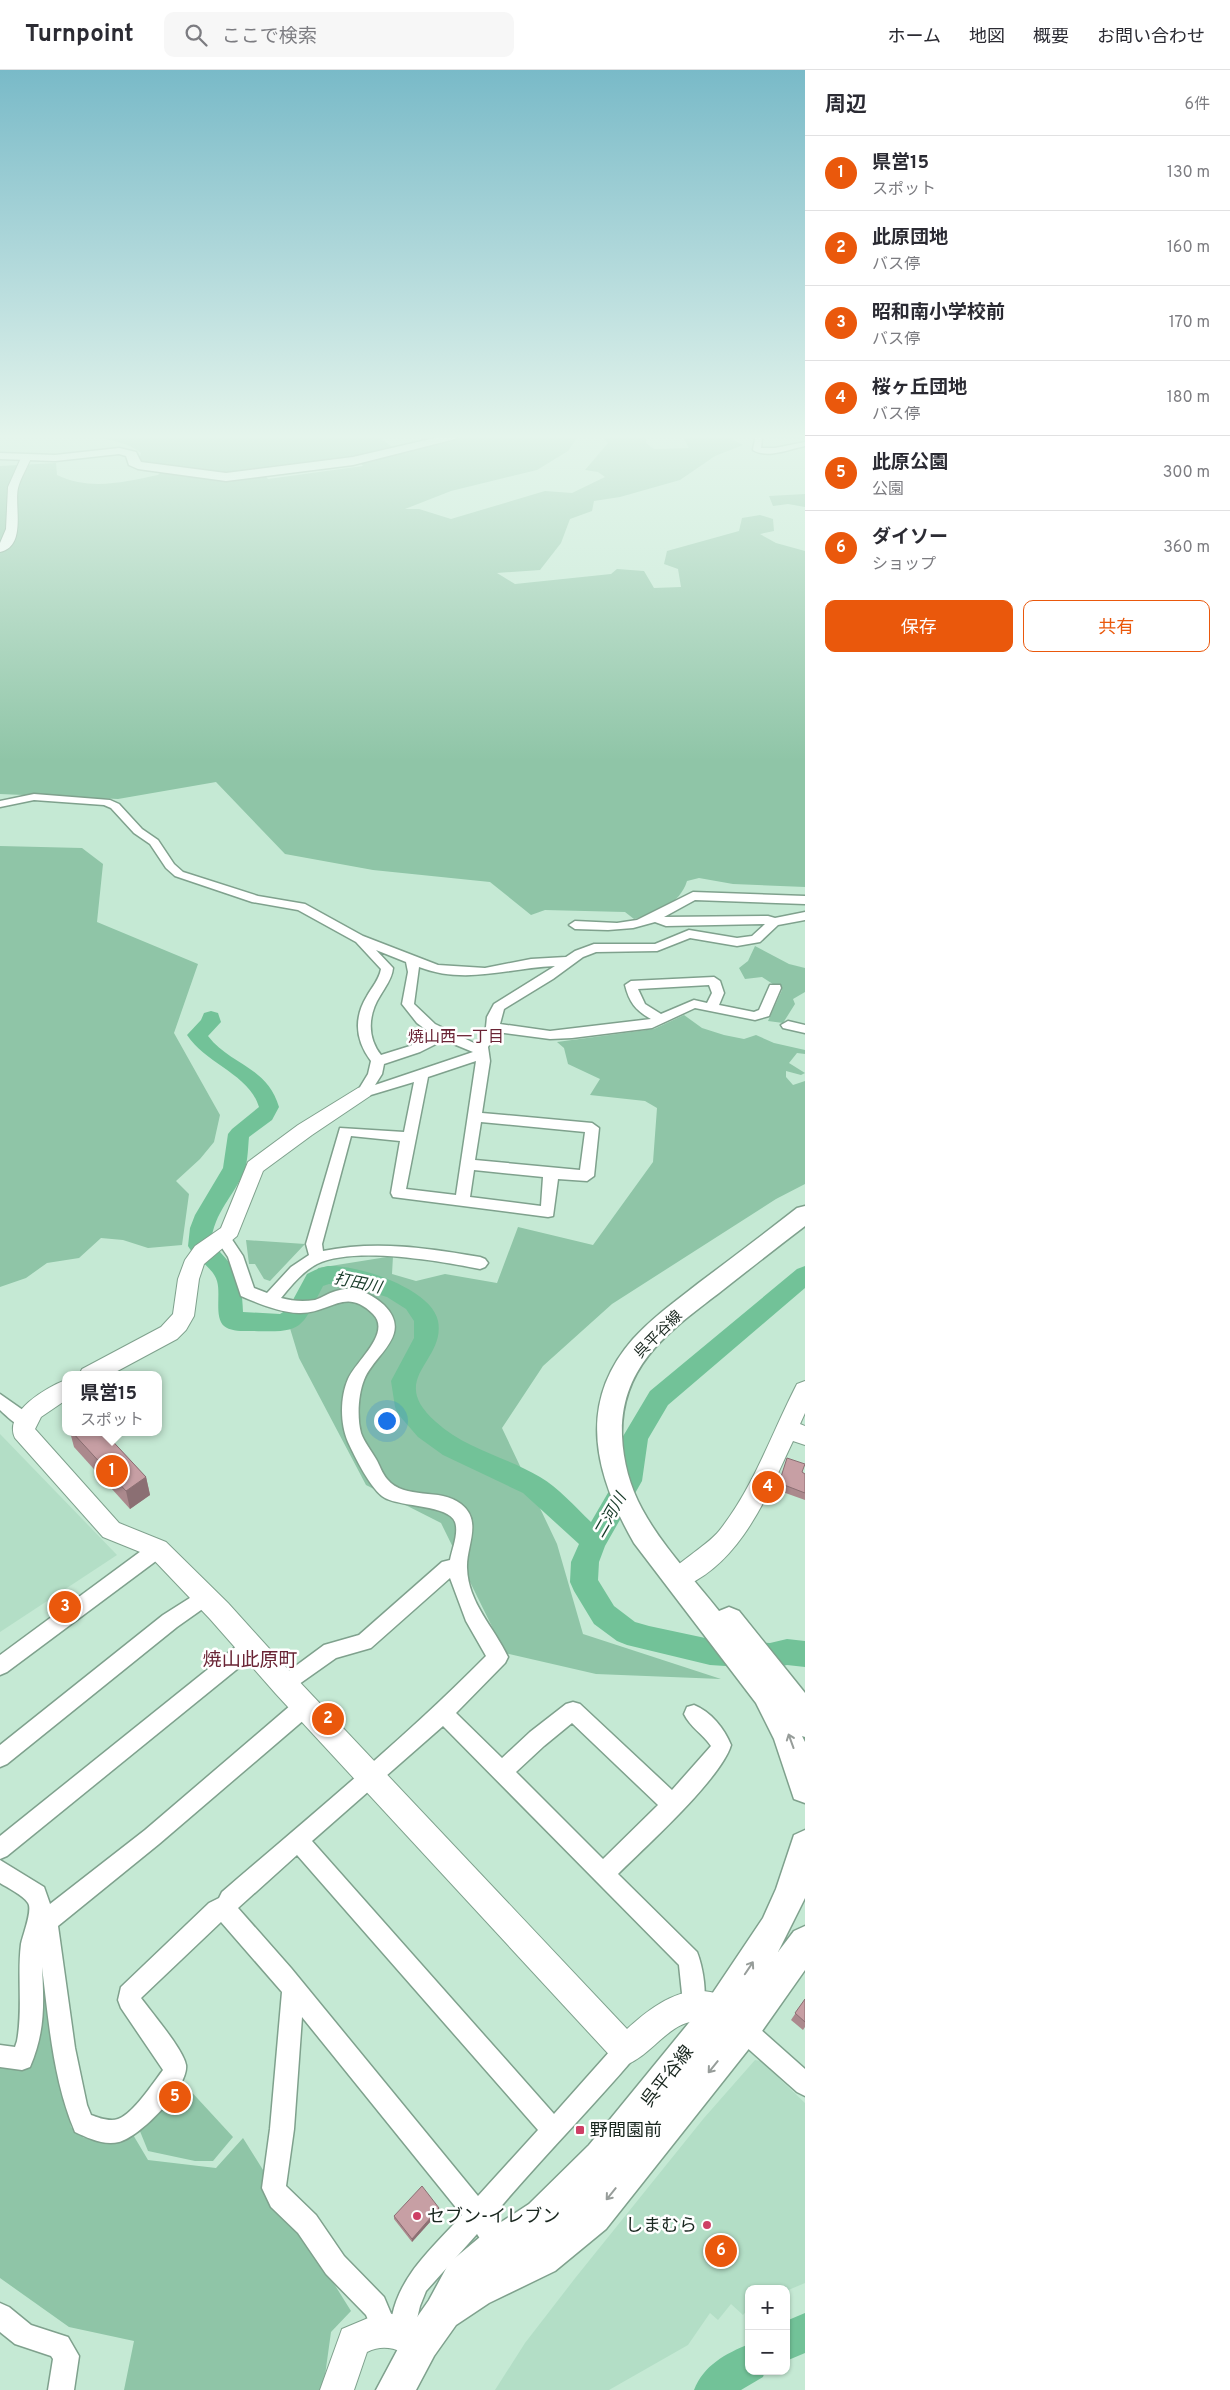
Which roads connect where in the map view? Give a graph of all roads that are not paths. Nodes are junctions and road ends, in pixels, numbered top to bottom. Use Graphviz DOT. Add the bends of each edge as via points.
graph roads {
  1 [pos="0,804"];
  2 [pos="805,900"];
  3 [pos="805,916"];
  4 [pos="654,918"];
  5 [pos="774,922"];
  6 [pos="575,925"];
  7 [pos="359,939"];
  8 [pos="412,960"];
  9 [pos="570,961"];
  10 [pos="775,988"];
  11 [pos="712,1007"];
  12 [pos="660,1019"];
  13 [pos="788,1025"];
  14 [pos="493,1027"];
  15 [pos="805,1029"];
  16 [pos="444,1035"];
  17 [pos="481,1052"];
  18 [pos="378,1061"];
  19 [pos="422,1075"];
  20 [pos="364,1092"];
  21 [pos="475,1117"];
  22 [pos="407,1137"];
  23 [pos="468,1164"];
  24 [pos="551,1173"];
  25 [pos="462,1201"];
  26 [pos="805,1214"];
  27 [pos="212,1246"];
  28 [pos="318,1257"];
  29 [pos="480,1263"];
  30 [pos="269,1301"];
  31 [pos="98,1371"];
  32 [pos="805,1390"];
  33 [pos="62,1392"];
  34 [pos="0,1401"];
  35 [pos="24,1420"];
  36 [pos="796,1432"];
  37 [pos="158,1549"];
  38 [pos="458,1567"];
  39 [pos="678,1578"];
  40 [pos="204,1597"];
  41 [pos="250,1647"];
  42 [pos="0,1666"];
  43 [pos="285,1686"];
  44 [pos="305,1706"];
  45 [pos="794,1709"];
  46 [pos="443,1713"];
  47 [pos="694,1714"];
  48 [pos="0,1757"];
  49 [pos="503,1771"];
  50 [pos="371,1776"];
  51 [pos="805,1788"];
  52 [pos="673,1805"];
  53 [pos="298,1840"];
  54 [pos="805,1846"];
  55 [pos="0,1848"];
  56 [pos="0,1870"];
  57 [pos="604,1873"];
  58 [pos="227,1906"];
  59 [pos="43,1917"];
  60 [pos="805,1942"];
  61 [pos="294,1989"];
  62 [pos="720,2014"];
  63 [pos="626,2050"];
  64 [pos="0,2056"];
  65 [pos="805,2084"];
  66 [pos="553,2130"];
  67 [pos="478,2215"];
  68 [pos="499,2245"];
  69 [pos="442,2313"];
  70 [pos="0,2316"];
  71 [pos="403,2335"];
  72 [pos="61,2390"];
  73 [pos="338,2390"];
  74 [pos="395,2390"];
  1 -- 7 [label="street" via="34,797 106,802 115,806 138,831 154,842 170,866 180,874 256,899 301,907"];
  2 -- 4 [label="street" via="692,896 678,901"];
  3 -- 5 [label="street"];
  4 -- 5 [label="street" via="666,922"];
  4 -- 6 [label="street" via="631,925"];
  5 -- 9 [label="street" via="756,939 737,942 689,934 657,947 639,950 594,948"];
  7 -- 8 [label="street"];
  7 -- 18 [label="street" via="387,968 386,977 362,1021 364,1039"];
  8 -- 9 [label="street" via="436,970 470,972"];
  8 -- 16 [label="street" via="414,972 408,1004"];
  9 -- 14 [label="street" via="503,1004 494,1017"];
  10 -- 11 [label="street" via="764,1012 755,1016"];
  11 -- 12 [label="street" via="694,1004"];
  11 -- 12 [label="street" via="718,993 714,981 631,985 635,1002"];
  12 -- 14 [label="street" via="652,1024 572,1034 550,1035"];
  13 -- 15 [label="street"];
  14 -- 17 [label="street"];
  16 -- 17 [label="street"];
  16 -- 18 [label="street"];
  17 -- 19 [label="street"];
  17 -- 21 [label="street" via="483,1060"];
  18 -- 20 [label="street" via="375,1074"];
  19 -- 20 [label="street"];
  19 -- 22 [label="street" via="412,1130"];
  20 -- 27 [label="street" via="255,1167 230,1231"];
  21 -- 23 [label="street"];
  21 -- 24 [label="street" via="592,1128 587,1176"];
  22 -- 25 [label="street" via="398,1193"];
  22 -- 28 [label="street" via="345,1131 314,1244"];
  23 -- 24 [label="street"];
  23 -- 25 [label="street"];
  24 -- 25 [label="street" via="548,1212"];
  26 -- 39 [label="main road, 呉平谷線" via="690,1302 652,1336 635,1354 617,1388 608,1438 619,1491 643,1536"];
  27 -- 30 [label="street" via="234,1256 247,1292"];
  27 -- 31 [label="street" via="191,1267 188,1305 179,1326"];
  28 -- 29 [label="street" via="368,1249 404,1249"];
  28 -- 30 [label="street" via="288,1279"];
  30 -- 38 [label="street" via="300,1307 319,1304 344,1293 358,1295 380,1310 386,1334 355,1381 352,1430 362,1454 383,1487 406,1499 449,1506 462,1517 464,1526"];
  32 -- 36 [label="street"];
  33 -- 35 [label="street"];
  34 -- 35 [label="street"];
  35 -- 37 [label="street" via="23,1431 111,1530"];
  36 -- 39 [label="street" via="732,1533 696,1568"];
  37 -- 40 [label="street"];
  37 -- 42 [label="street"];
  38 -- 43 [label="street" via="448,1568 364,1642 331,1651"];
  38 -- 46 [label="street" via="459,1580 477,1624 498,1657"];
  39 -- 45 [label="main road, 呉平谷線" via="716,1615"];
  40 -- 41 [label="street"];
  40 -- 48 [label="street"];
  41 -- 43 [label="street"];
  41 -- 55 [label="street"];
  43 -- 44 [label="street"];
  44 -- 50 [label="street"];
  44 -- 59 [label="street" via="152,1837"];
  51 -- 45 [label="main road, 呉平谷線, one-way" via="781,1717"];
  46 -- 49 [label="street"];
  46 -- 50 [label="street"];
  47 -- 52 [label="street" via="711,1729 722,1745"];
  49 -- 52 [label="street" via="573,1711"];
  49 -- 57 [label="street"];
  50 -- 53 [label="street"];
  50 -- 63 [label="street"];
  52 -- 57 [label="street"];
  53 -- 58 [label="street"];
  53 -- 66 [label="street"];
  62 -- 54 [label="main road, 呉平谷線, one-way" via="774,1929 791,1893"];
  56 -- 59 [label="street" via="36,1895"];
  57 -- 62 [label="street" via="689,1960"];
  58 -- 59 [label="street" via="210,1917 129,1995 129,2000 174,2063 175,2074 124,2129 108,2131 83,2124 75,2105"];
  58 -- 61 [label="street" via="227,1912"];
  59 -- 64 [label="street" via="36,1922 32,1943 33,2003 27,2045 22,2059"];
  60 -- 62 [label="main road, 呉平谷線"];
  61 -- 67 [label="street"];
  61 -- 71 [label="street" via="274,2188 306,2224 335,2265"];
  62 -- 63 [label="street" via="677,2009"];
  62 -- 65 [label="street"];
  62 -- 68 [label="main road, 呉平谷線" via="602,2158 542,2217"];
  62 -- 69 [label="main road, 呉平谷線, one-way" via="593,2216 542,2258 476,2290"];
  63 -- 66 [label="street"];
  66 -- 67 [label="street"];
  67 -- 68 [label="street"];
  67 -- 71 [label="street" via="425,2274 410,2296"];
  68 -- 69 [label="main road, 呉平谷線" via="462,2276"];
  69 -- 71 [label="main road, 呉平谷線"];
  70 -- 72 [label="street" via="24,2335 60,2346 66,2356"];
  71 -- 73 [label="street" via="368,2333 354,2341"];
  71 -- 74 [label="main road, 呉平谷線"];
}
